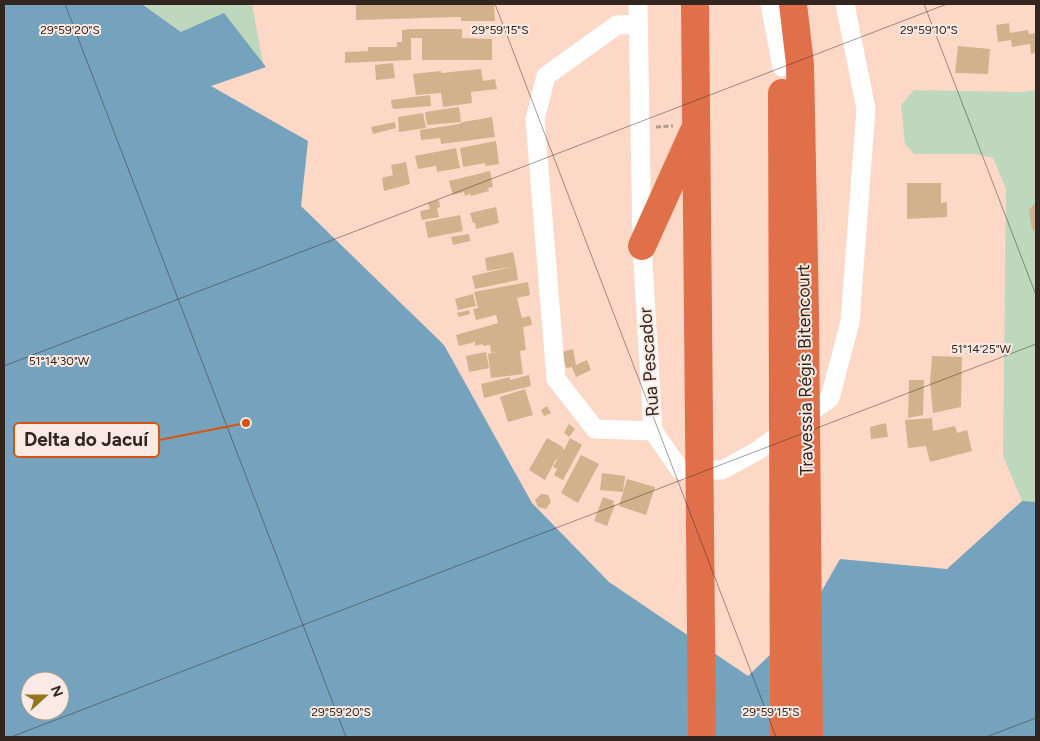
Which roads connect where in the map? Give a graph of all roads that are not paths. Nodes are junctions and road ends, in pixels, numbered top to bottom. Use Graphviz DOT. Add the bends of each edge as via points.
graph roads {
  1 [pos="638,4"];
  2 [pos="695,4"];
  3 [pos="770,4"];
  4 [pos="783,4"];
  5 [pos="793,4"];
  6 [pos="845,4"];
  7 [pos="638,24"];
  8 [pos="782,66"];
  9 [pos="697,125"];
  10 [pos="642,246"];
  11 [pos="793,317"];
  12 [pos="653,431"];
  13 [pos="702,737"];
  14 [pos="784,737"];
  15 [pos="809,737"];
  1 -- 7 [label="street, Rua Pescador"];
  2 -- 9 [label="highway"];
  3 -- 8 [label="street"];
  4 -- 8 [label="highway, Travessia Régis Bitencourt"];
  5 -- 11 [label="highway, Travessia Régis Bitencourt" via="800,64"];
  6 -- 12 [label="street, Rua Pescador" via="866,109 850,322 830,398 757,451 722,470 680,470"];
  7 -- 10 [label="street, Rua Pescador"];
  7 -- 12 [label="street" via="617,25 546,76 535,119 556,379 595,429"];
  8 -- 11 [label="highway, Travessia Régis Bitencourt"];
  9 -- 10 [label="highway"];
  9 -- 13 [label="highway"];
  10 -- 12 [label="street, Rua Pescador"];
  11 -- 14 [label="highway, Travessia Régis Bitencourt"];
  11 -- 15 [label="highway, Travessia Régis Bitencourt"];
}
